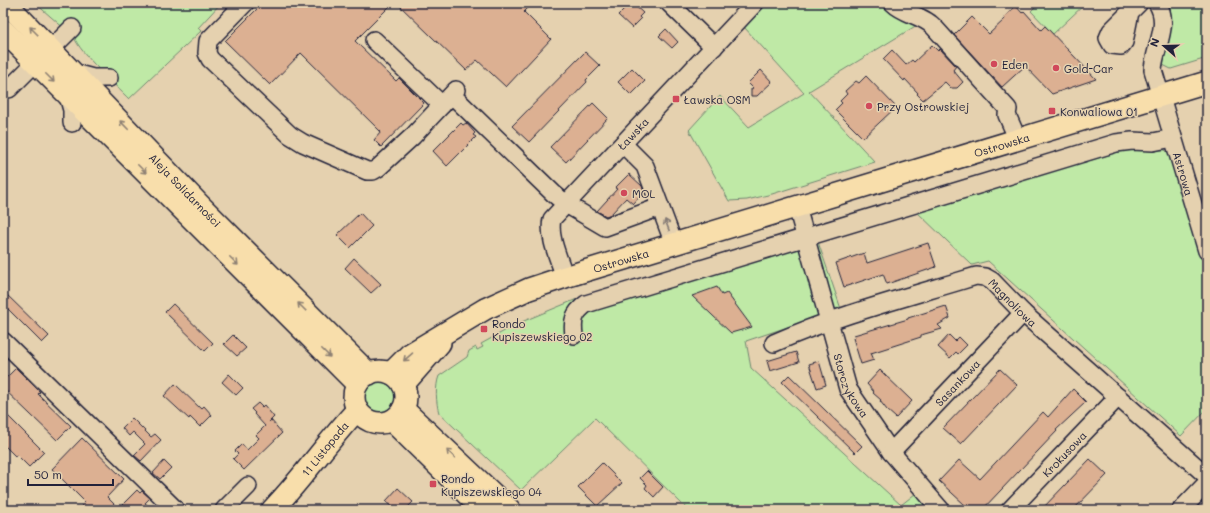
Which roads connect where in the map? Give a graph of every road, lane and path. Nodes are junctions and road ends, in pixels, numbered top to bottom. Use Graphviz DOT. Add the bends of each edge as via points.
graph roads {
  1 [pos="6,3"];
  2 [pos="245,3"];
  3 [pos="669,3"];
  4 [pos="756,3"];
  5 [pos="893,3"];
  6 [pos="1157,3"];
  7 [pos="72,28"];
  8 [pos="3,30"];
  9 [pos="374,40"];
  10 [pos="714,47"];
  11 [pos="51,48"];
  12 [pos="35,62"];
  13 [pos="74,72"];
  14 [pos="109,78"];
  15 [pos="1207,82"];
  16 [pos="9,89"];
  17 [pos="68,96"];
  18 [pos="1160,96"];
  19 [pos="450,97"];
  20 [pos="72,123"];
  21 [pos="1173,138"];
  22 [pos="1018,140"];
  23 [pos="623,144"];
  24 [pos="566,204"];
  25 [pos="660,207"];
  26 [pos="797,207"];
  27 [pos="805,237"];
  28 [pos="674,244"];
  29 [pos="1207,251"];
  30 [pos="565,277"];
  31 [pos="1023,313"];
  32 [pos="829,321"];
  33 [pos="574,335"];
  34 [pos="3,341"];
  35 [pos="774,343"];
  36 [pos="363,379"];
  37 [pos="397,379"];
  38 [pos="1118,397"];
  39 [pos="363,415"];
  40 [pos="398,415"];
  41 [pos="891,452"];
  42 [pos="1207,476"];
  43 [pos="1207,483"];
  44 [pos="248,486"];
  45 [pos="176,510"];
  46 [pos="224,510"];
  47 [pos="272,510"];
  48 [pos="483,510"];
  49 [pos="510,510"];
  50 [pos="941,510"];
  51 [pos="1010,510"];
  52 [pos="1181,510"];
  11 -- 1 [label="main road, Aleja Solidarności, one-way"];
  2 -- 19 [label="street" via="208,41 210,59 298,140 373,171 413,136"];
  3 -- 10 [label="street"];
  4 -- 10 [label="street, Ławska"];
  5 -- 22 [label="street" via="900,9 929,21 1008,109 1007,115"];
  6 -- 18 [label="street, Astrowa" via="1163,17 1153,70"];
  7 -- 11 [label="street"];
  8 -- 12 [label="main road, Aleja Solidarności"];
  9 -- 19 [label="street"];
  10 -- 23 [label="street, Ławska"];
  11 -- 13 [label="main road, Aleja Solidarności"];
  12 -- 16 [label="street"];
  12 -- 17 [label="main road, Aleja Solidarności, one-way"];
  13 -- 14 [label="street" via="93,78"];
  36 -- 13 [label="main road, Aleja Solidarności, one-way"];
  15 -- 18 [label="main road, Ostrowska"];
  17 -- 20 [label="street"];
  17 -- 36 [label="main road, Aleja Solidarności, one-way"];
  18 -- 21 [label="street, Astrowa"];
  18 -- 22 [label="main road, Ostrowska"];
  19 -- 24 [label="street"];
  21 -- 27 [label="street" via="1153,142 1132,140 1116,143"];
  21 -- 29 [label="street, Astrowa"];
  22 -- 26 [label="main road, Ostrowska"];
  23 -- 24 [label="street, Ławska"];
  23 -- 25 [label="street" via="645,166"];
  24 -- 25 [label="street" via="605,227"];
  24 -- 30 [label="street, Ławska" via="552,218 550,227"];
  28 -- 25 [label="street, one-way"];
  26 -- 27 [label="street"];
  26 -- 28 [label="main road, Ostrowska"];
  27 -- 32 [label="street, Storczykowa"];
  27 -- 33 [label="street" via="586,304 579,309 575,317"];
  28 -- 30 [label="main road, Ostrowska"];
  30 -- 37 [label="main road, Ostrowska" via="529,289 485,309 451,330"];
  31 -- 32 [label="street, Magnoliowa" via="992,280 976,276"];
  31 -- 38 [label="street, Magnoliowa"];
  31 -- 41 [label="street, Sasankowa"];
  32 -- 35 [label="street, Magnoliowa"];
  32 -- 41 [label="street, Storczykowa" via="848,389"];
  34 -- 45 [label="street"];
  36 -- 37 [label="main road" via="383,371"];
  36 -- 39 [label="main road" via="354,397"];
  37 -- 40 [label="main road" via="406,393 406,401"];
  38 -- 42 [label="street, Magnoliowa"];
  38 -- 51 [label="street, Krokusowa"];
  39 -- 40 [label="main road" via="376,423 384,423"];
  39 -- 47 [label="main road, 11 Listopada" via="349,440"];
  40 -- 48 [label="main road"];
  49 -- 40 [label="main road, one-way"];
  41 -- 50 [label="street, Storczykowa"];
  43 -- 52 [label="street"];
  44 -- 46 [label="street"];
}
